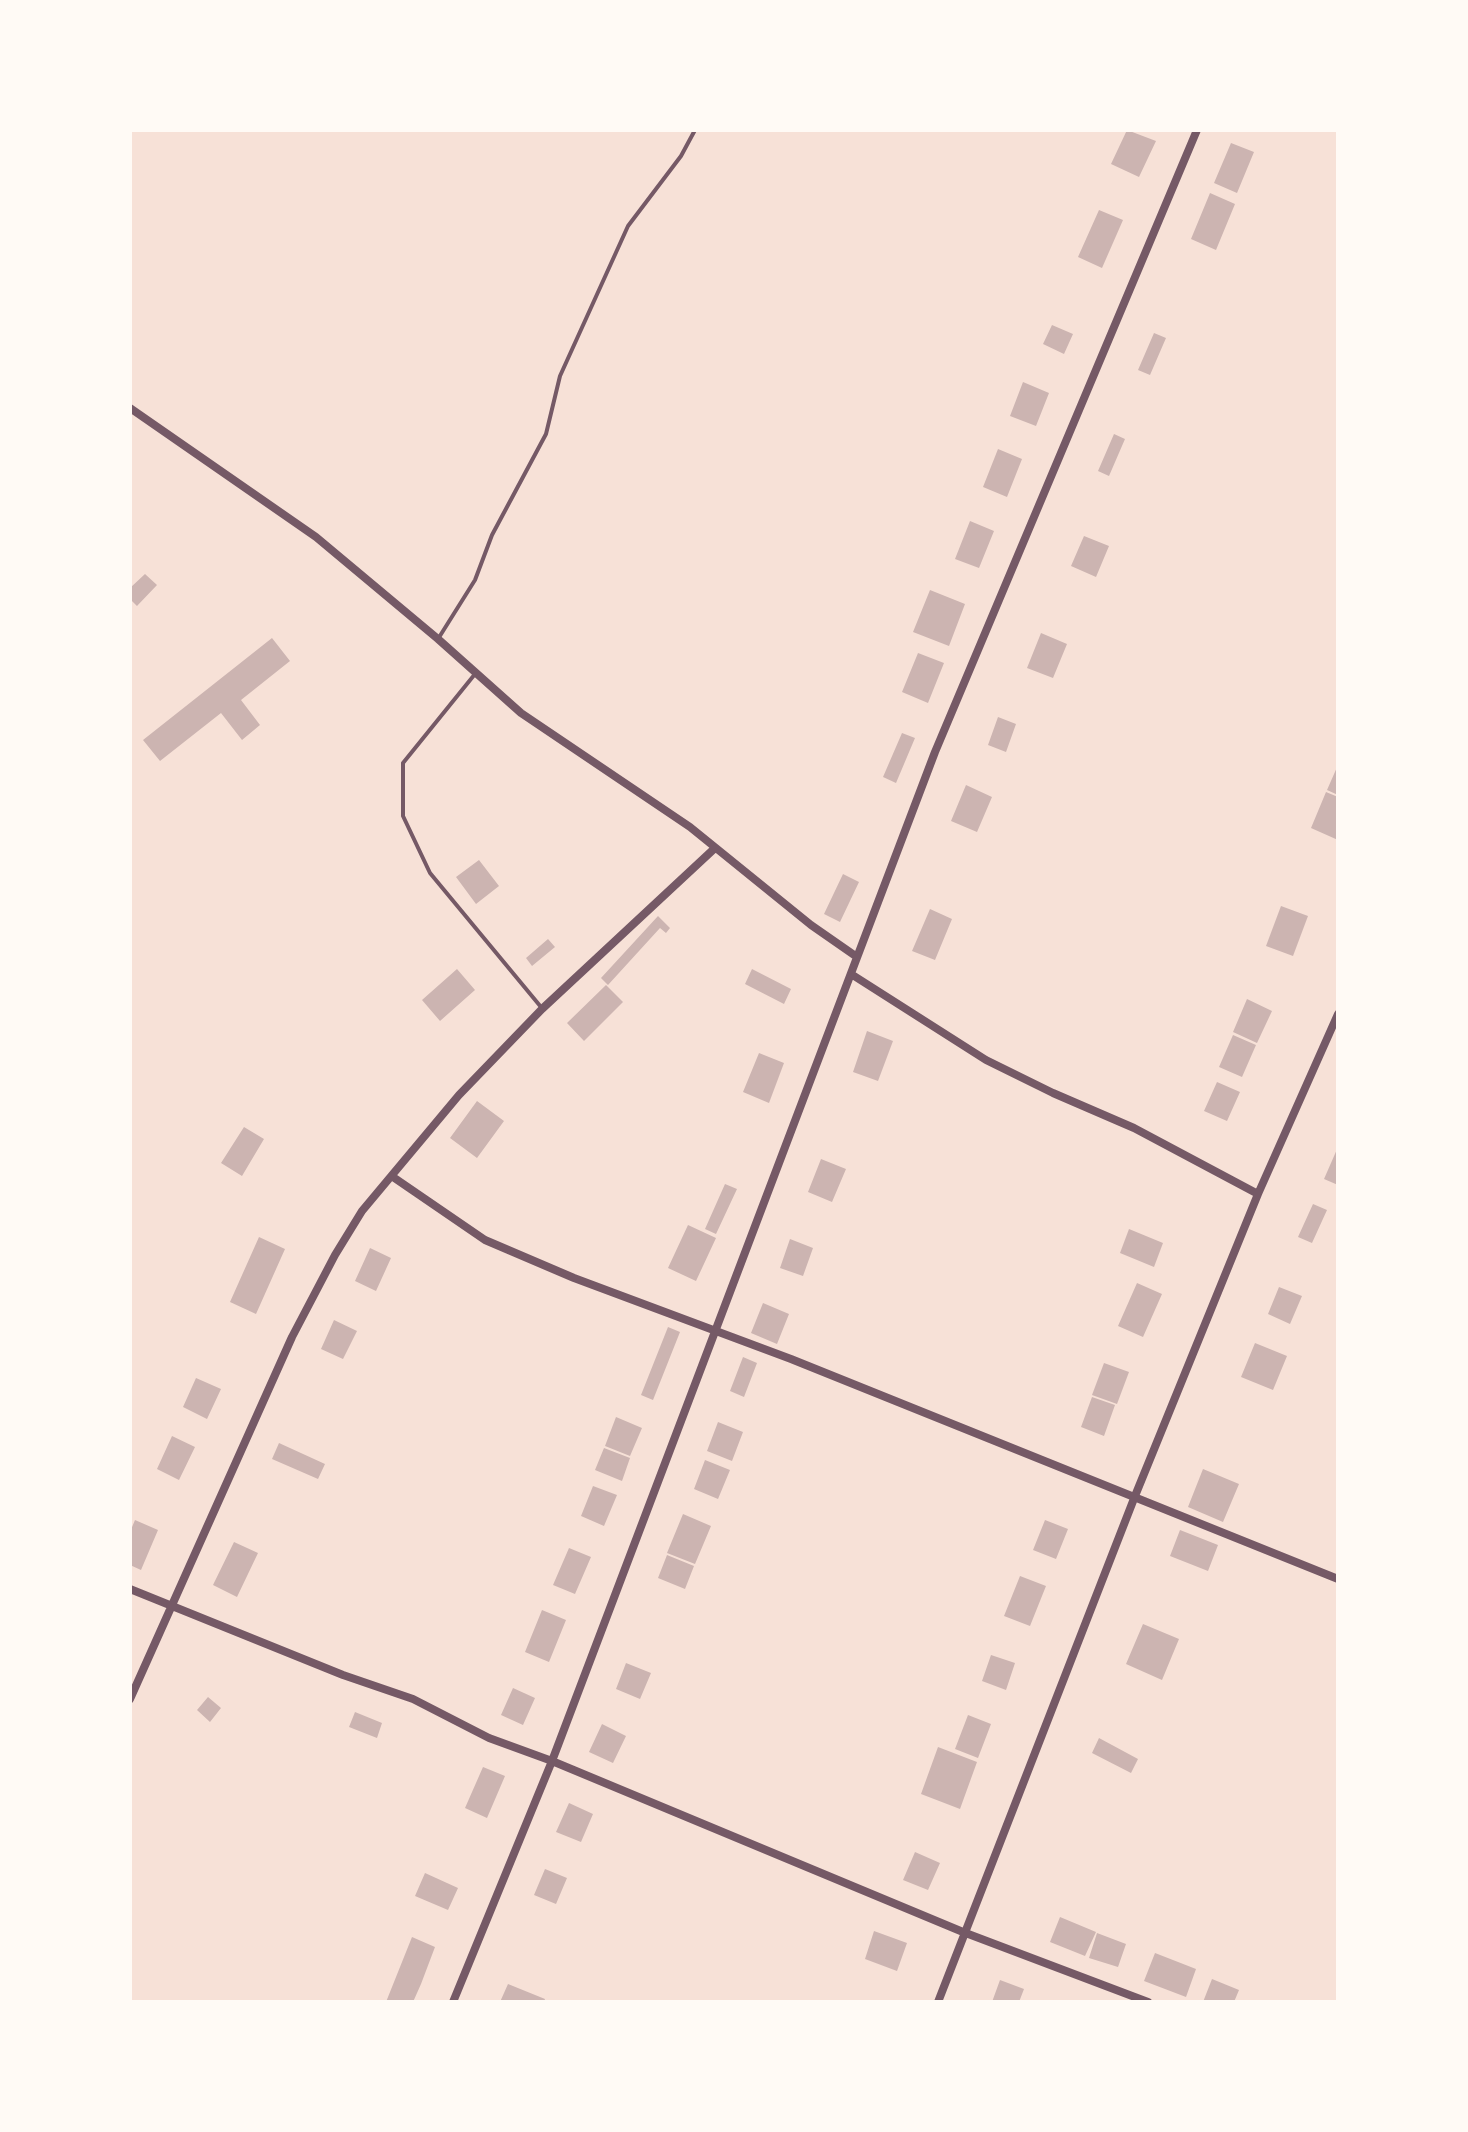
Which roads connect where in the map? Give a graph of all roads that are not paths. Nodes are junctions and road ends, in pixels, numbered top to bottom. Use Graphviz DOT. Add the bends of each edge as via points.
graph roads {
  1 [pos="695,130"];
  2 [pos="1197,130"];
  3 [pos="130,408"];
  4 [pos="438,639"];
  5 [pos="475,674"];
  6 [pos="715,848"];
  7 [pos="857,957"];
  8 [pos="851,974"];
  9 [pos="542,1009"];
  10 [pos="1338,1014"];
  11 [pos="393,1177"];
  12 [pos="1258,1194"];
  13 [pos="716,1332"];
  14 [pos="1135,1496"];
  15 [pos="1338,1579"];
  16 [pos="130,1589"];
  17 [pos="173,1607"];
  18 [pos="130,1699"];
  19 [pos="552,1761"];
  20 [pos="963,1932"];
  21 [pos="453,2002"];
  22 [pos="938,2002"];
  23 [pos="1148,2002"];
  1 -- 4 [label="lane" via="628,226 560,376 546,434 492,535 475,580"];
  2 -- 7 [label="street" via="935,752"];
  3 -- 4 [label="street" via="316,537"];
  4 -- 5 [label="street"];
  5 -- 6 [label="street" via="521,713"];
  5 -- 9 [label="lane" via="403,763 403,816 430,873"];
  6 -- 7 [label="street"];
  6 -- 9 [label="street"];
  7 -- 8 [label="street"];
  8 -- 12 [label="street" via="986,1060 1134,1128"];
  8 -- 13 [label="street"];
  9 -- 11 [label="street" via="459,1095"];
  10 -- 12 [label="street"];
  11 -- 13 [label="street" via="485,1240"];
  11 -- 17 [label="street" via="348,1233 292,1337"];
  12 -- 14 [label="street"];
  13 -- 14 [label="street"];
  13 -- 19 [label="street"];
  14 -- 15 [label="street"];
  14 -- 20 [label="street"];
  16 -- 17 [label="street"];
  17 -- 18 [label="street"];
  17 -- 19 [label="street" via="413,1699 489,1738"];
  19 -- 20 [label="street"];
  19 -- 21 [label="street"];
  20 -- 22 [label="street"];
  20 -- 23 [label="street"];
}
